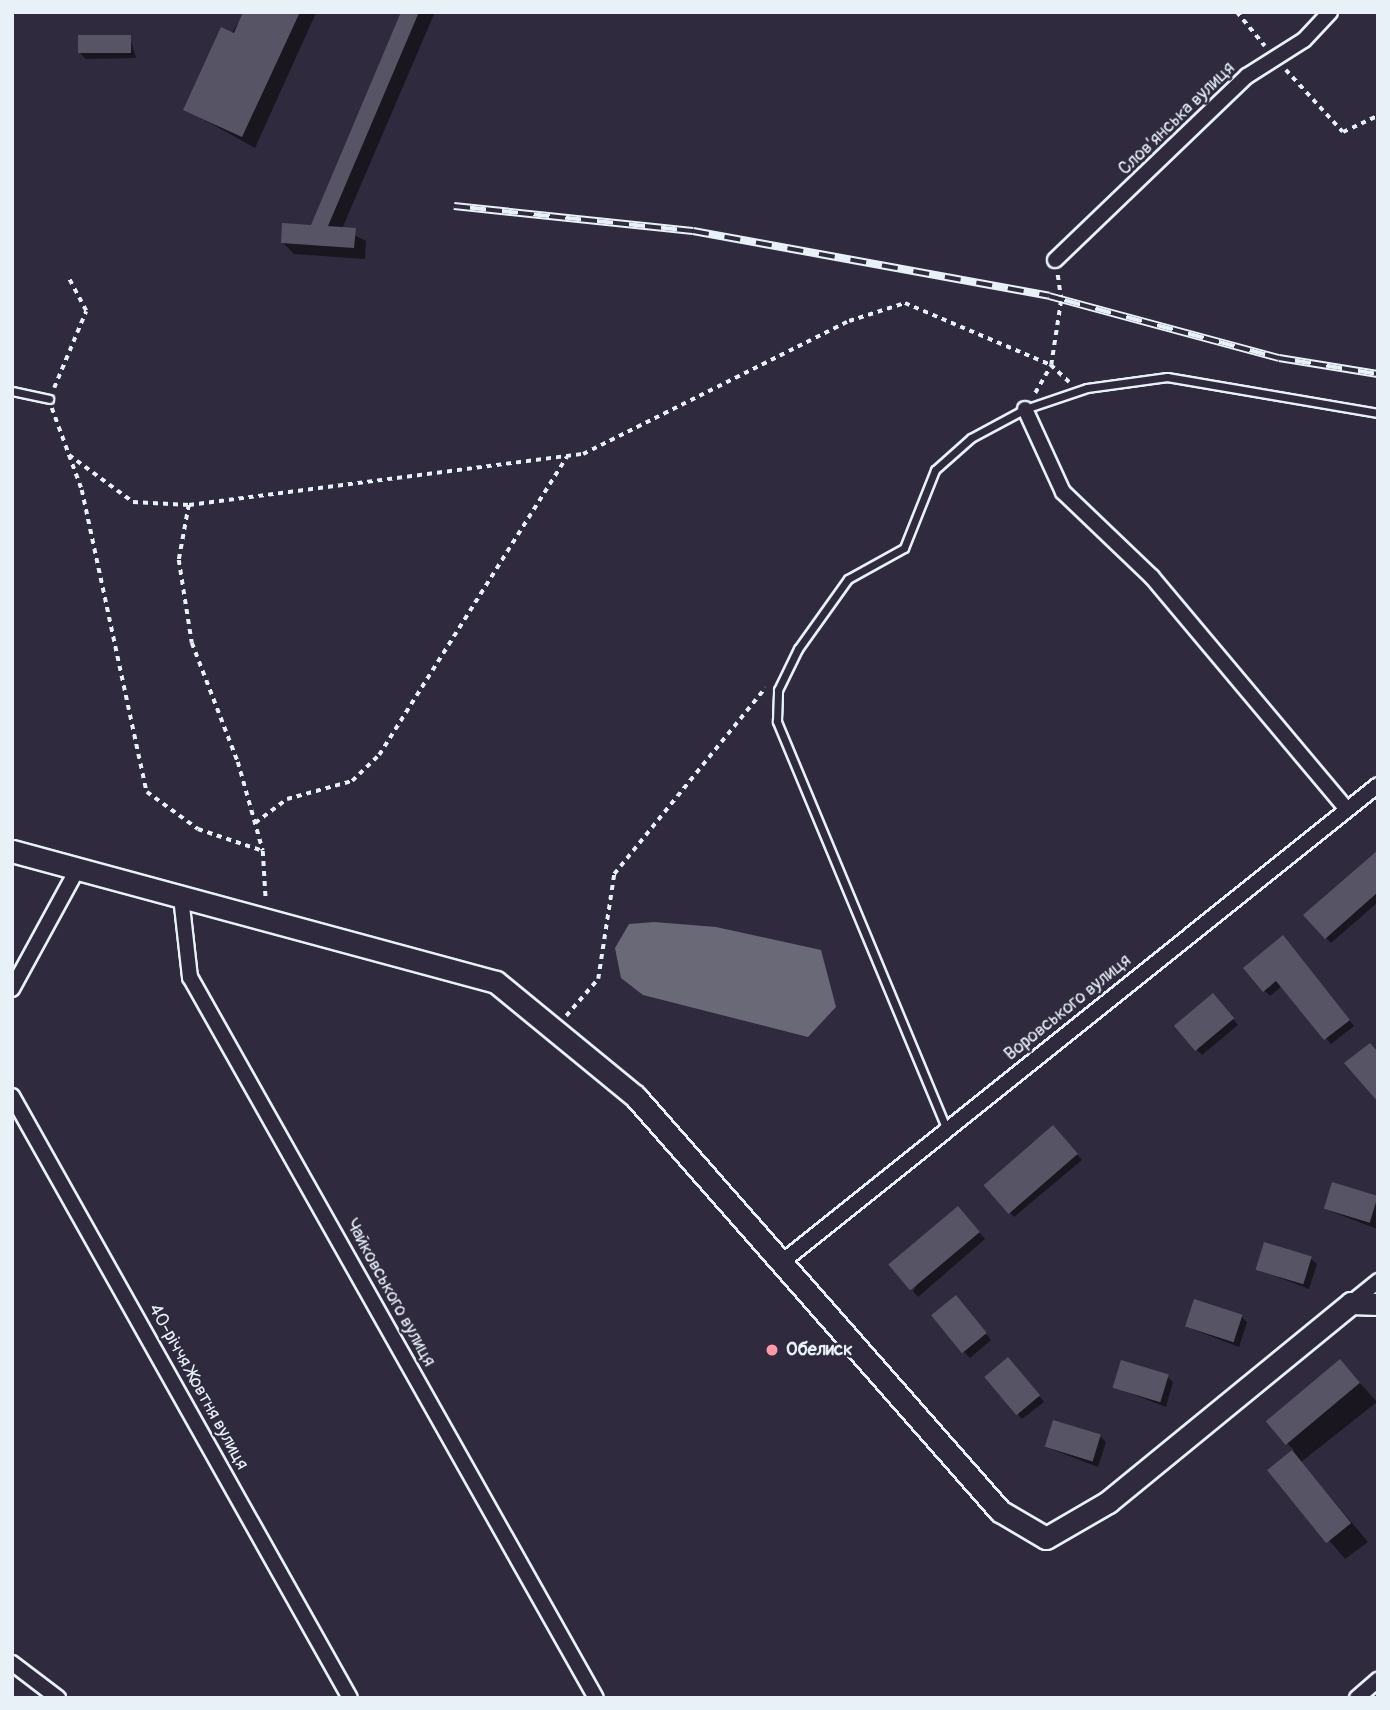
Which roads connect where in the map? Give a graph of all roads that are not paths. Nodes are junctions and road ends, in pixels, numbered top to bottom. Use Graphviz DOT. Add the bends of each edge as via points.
graph roads {
  1 [pos="1330,12"];
  2 [pos="1055,260"];
  3 [pos="12,391"];
  4 [pos="49,400"];
  5 [pos="1025,410"];
  6 [pos="1378,413"];
  7 [pos="1378,785"];
  8 [pos="1347,809"];
  9 [pos="12,851"];
  10 [pos="78,869"];
  11 [pos="181,897"];
  12 [pos="12,989"];
  13 [pos="12,1096"];
  14 [pos="947,1130"];
  15 [pos="782,1262"];
  16 [pos="1378,1281"];
  17 [pos="1351,1303"];
  18 [pos="1378,1304"];
  19 [pos="12,1663"];
  20 [pos="1378,1680"];
  21 [pos="58,1698"];
  22 [pos="349,1698"];
  23 [pos="596,1698"];
  24 [pos="1357,1698"];
  1 -- 2 [label="street, Слов’янська вулиця" via="1247,76"];
  3 -- 4 [label="lane"];
  5 -- 6 [label="lane" via="1078,391 1167,377"];
  5 -- 8 [label="street" via="1063,492 1178,606"];
  5 -- 14 [label="lane" via="971,438 935,470 904,548 848,579 798,649 778,690 777,721"];
  7 -- 8 [label="street, Воровського вулиця"];
  8 -- 14 [label="street, Воровського вулиця"];
  9 -- 10 [label="street"];
  10 -- 11 [label="street"];
  10 -- 12 [label="street"];
  11 -- 15 [label="street" via="496,982 635,1096"];
  11 -- 23 [label="street, Чайковського вулиця" via="190,977"];
  13 -- 22 [label="street, 40-річчя Жовтня вулиця"];
  14 -- 15 [label="street, Воровського вулиця"];
  15 -- 17 [label="street" via="1000,1511 1046,1538 1108,1502"];
  16 -- 17 [label="street"];
  17 -- 18 [label="street"];
  19 -- 21 [label="street"];
  20 -- 24 [label="street"];
}
